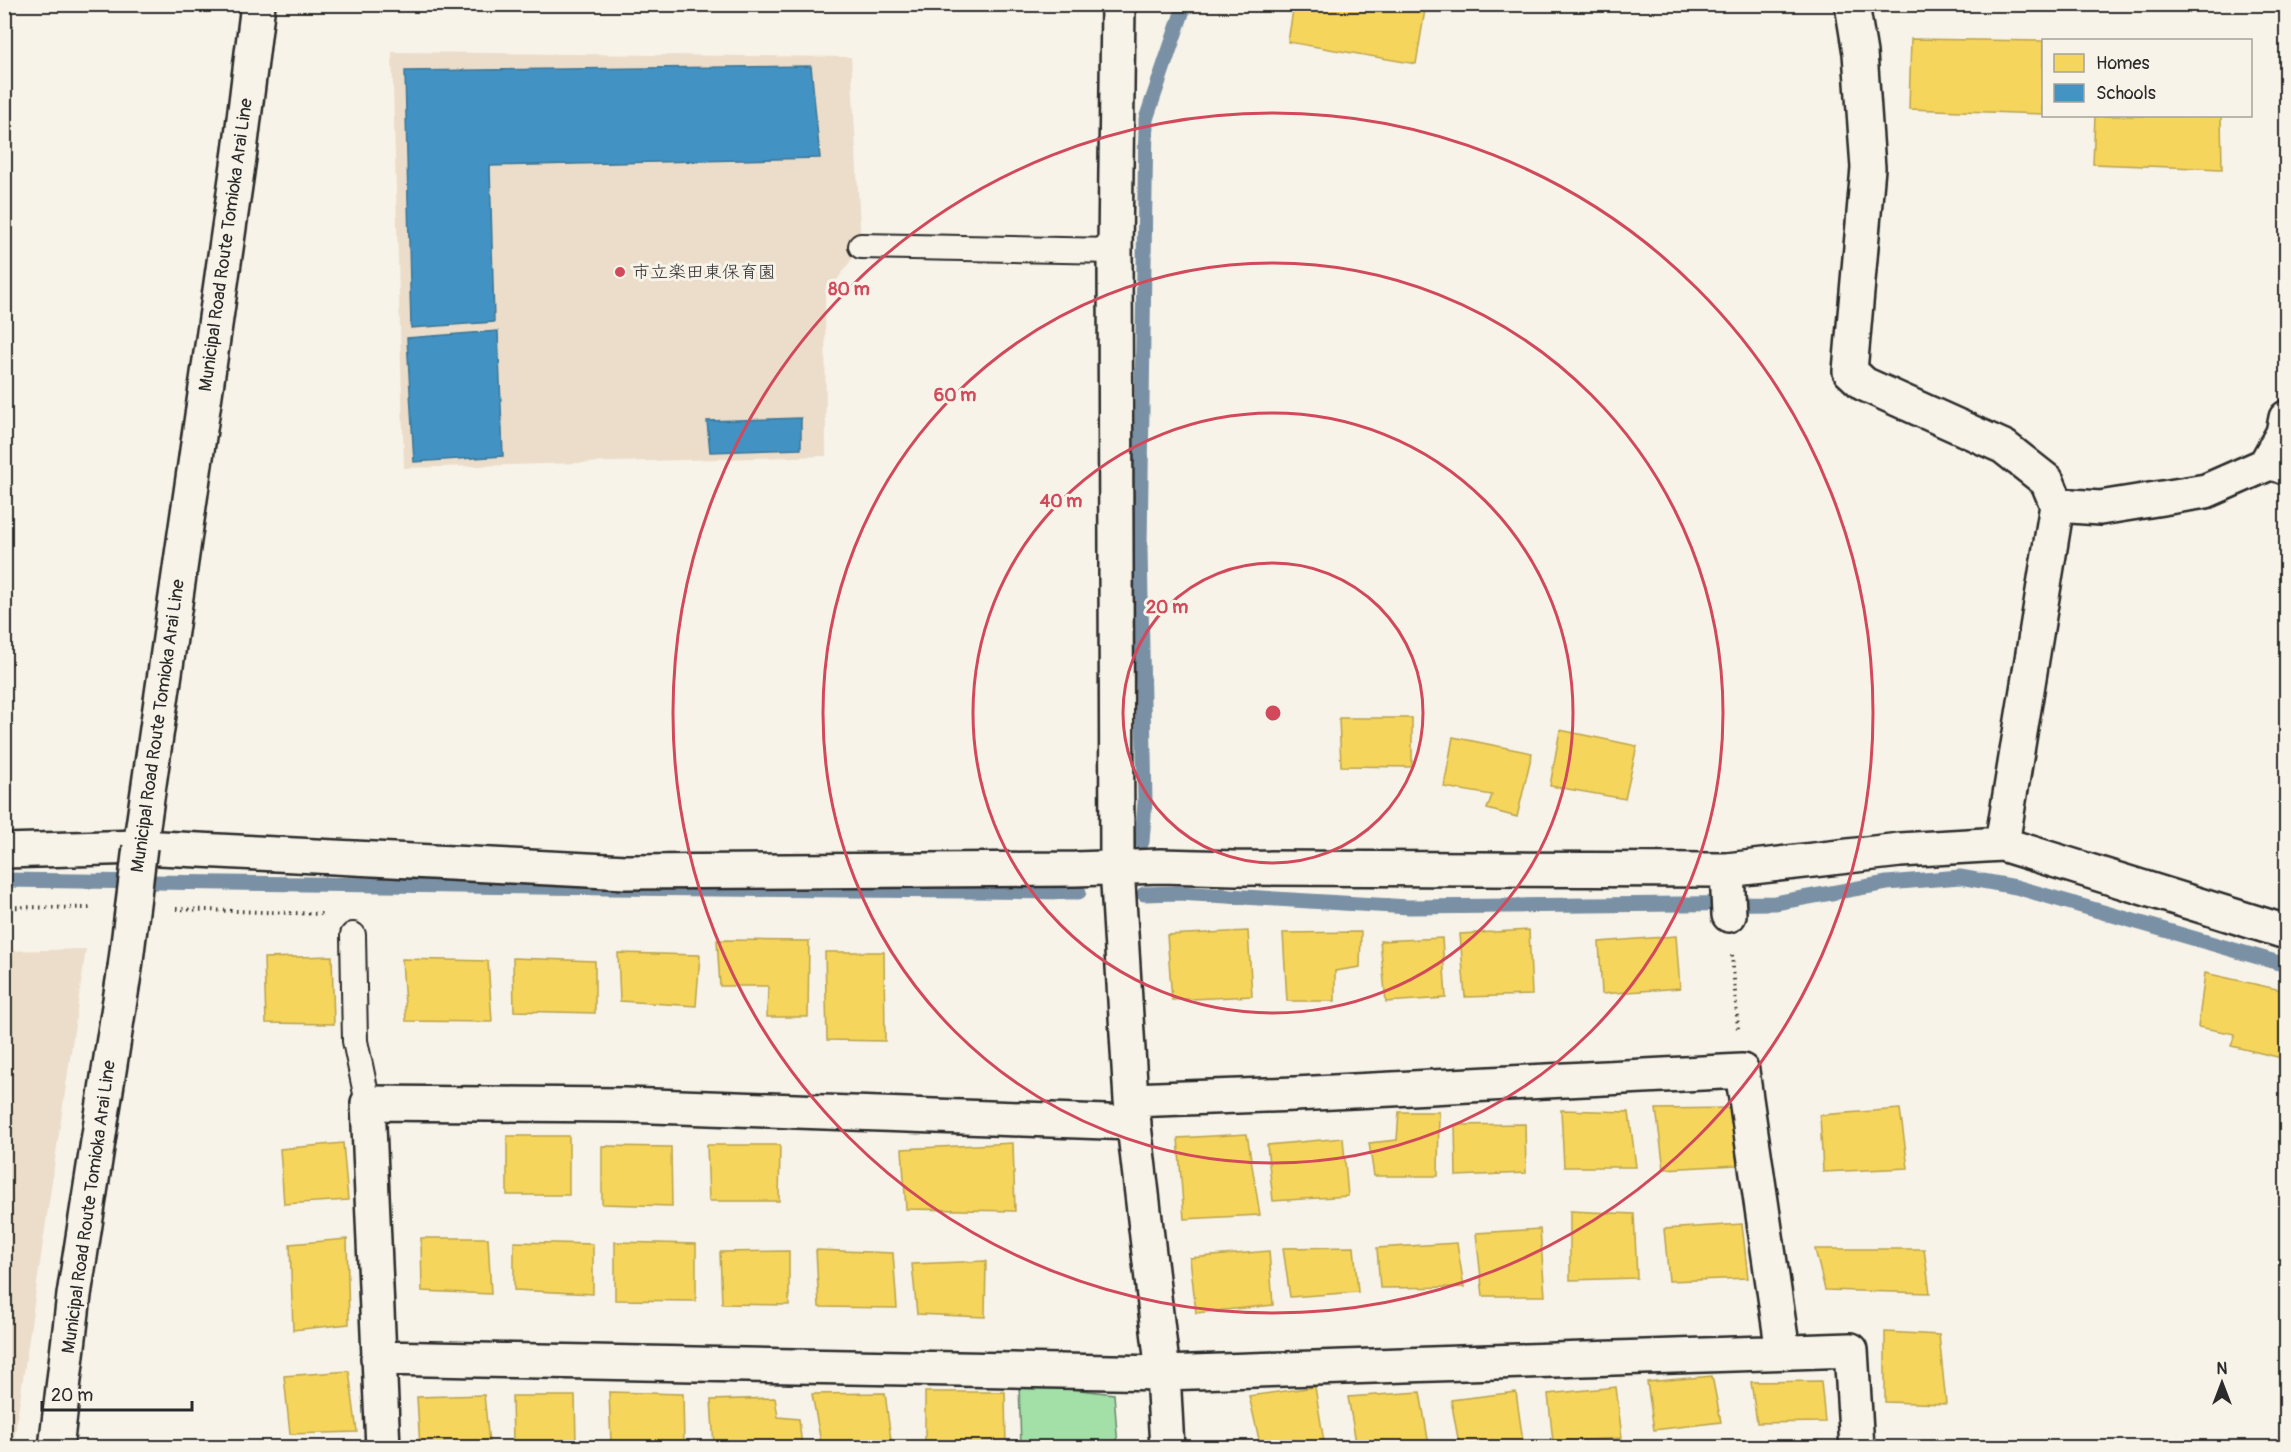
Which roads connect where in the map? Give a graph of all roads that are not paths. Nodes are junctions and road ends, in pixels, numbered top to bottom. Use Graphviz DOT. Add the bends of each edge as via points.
graph roads {
  1 [pos="258,4"];
  2 [pos="1118,4"];
  3 [pos="1852,4"];
  4 [pos="861,246"];
  5 [pos="1115,251"];
  6 [pos="2286,418"];
  7 [pos="2276,469"];
  8 [pos="2057,505"];
  9 [pos="2002,844"];
  10 [pos="140,847"];
  11 [pos="4,851"];
  12 [pos="1117,867"];
  13 [pos="1727,874"];
  14 [pos="1729,915"];
  15 [pos="2286,932"];
  16 [pos="353,935"];
  17 [pos="368,1103"];
  18 [pos="1133,1111"];
  19 [pos="1783,1352"];
  20 [pos="378,1358"];
  21 [pos="1163,1372"];
  22 [pos="57,1448"];
  23 [pos="383,1448"];
  24 [pos="1167,1448"];
  25 [pos="1857,1448"];
  1 -- 10 [label="street, Municipal Road Route Tomioka Arai Line"];
  2 -- 5 [label="street"];
  3 -- 8 [label="street" via="1869,168 1850,371 1864,384 2004,447 2047,481"];
  4 -- 5 [label="lane"];
  5 -- 12 [label="street"];
  6 -- 7 [label="street"];
  7 -- 8 [label="street" via="2196,493 2100,508"];
  8 -- 9 [label="street"];
  9 -- 13 [label="street" via="1900,850"];
  9 -- 15 [label="street"];
  10 -- 11 [label="street"];
  10 -- 12 [label="street" via="626,872"];
  10 -- 22 [label="street, Municipal Road Route Tomioka Arai Line, bridge" via="74,1295"];
  12 -- 13 [label="street"];
  12 -- 18 [label="street"];
  13 -- 14 [label="street"];
  16 -- 17 [label="lane" via="355,1041"];
  17 -- 18 [label="street"];
  17 -- 20 [label="street"];
  18 -- 19 [label="street" via="1295,1094 1742,1071"];
  18 -- 21 [label="street"];
  19 -- 21 [label="street"];
  19 -- 25 [label="street" via="1851,1350"];
  20 -- 21 [label="street"];
  20 -- 23 [label="street"];
  21 -- 24 [label="street"];
}
